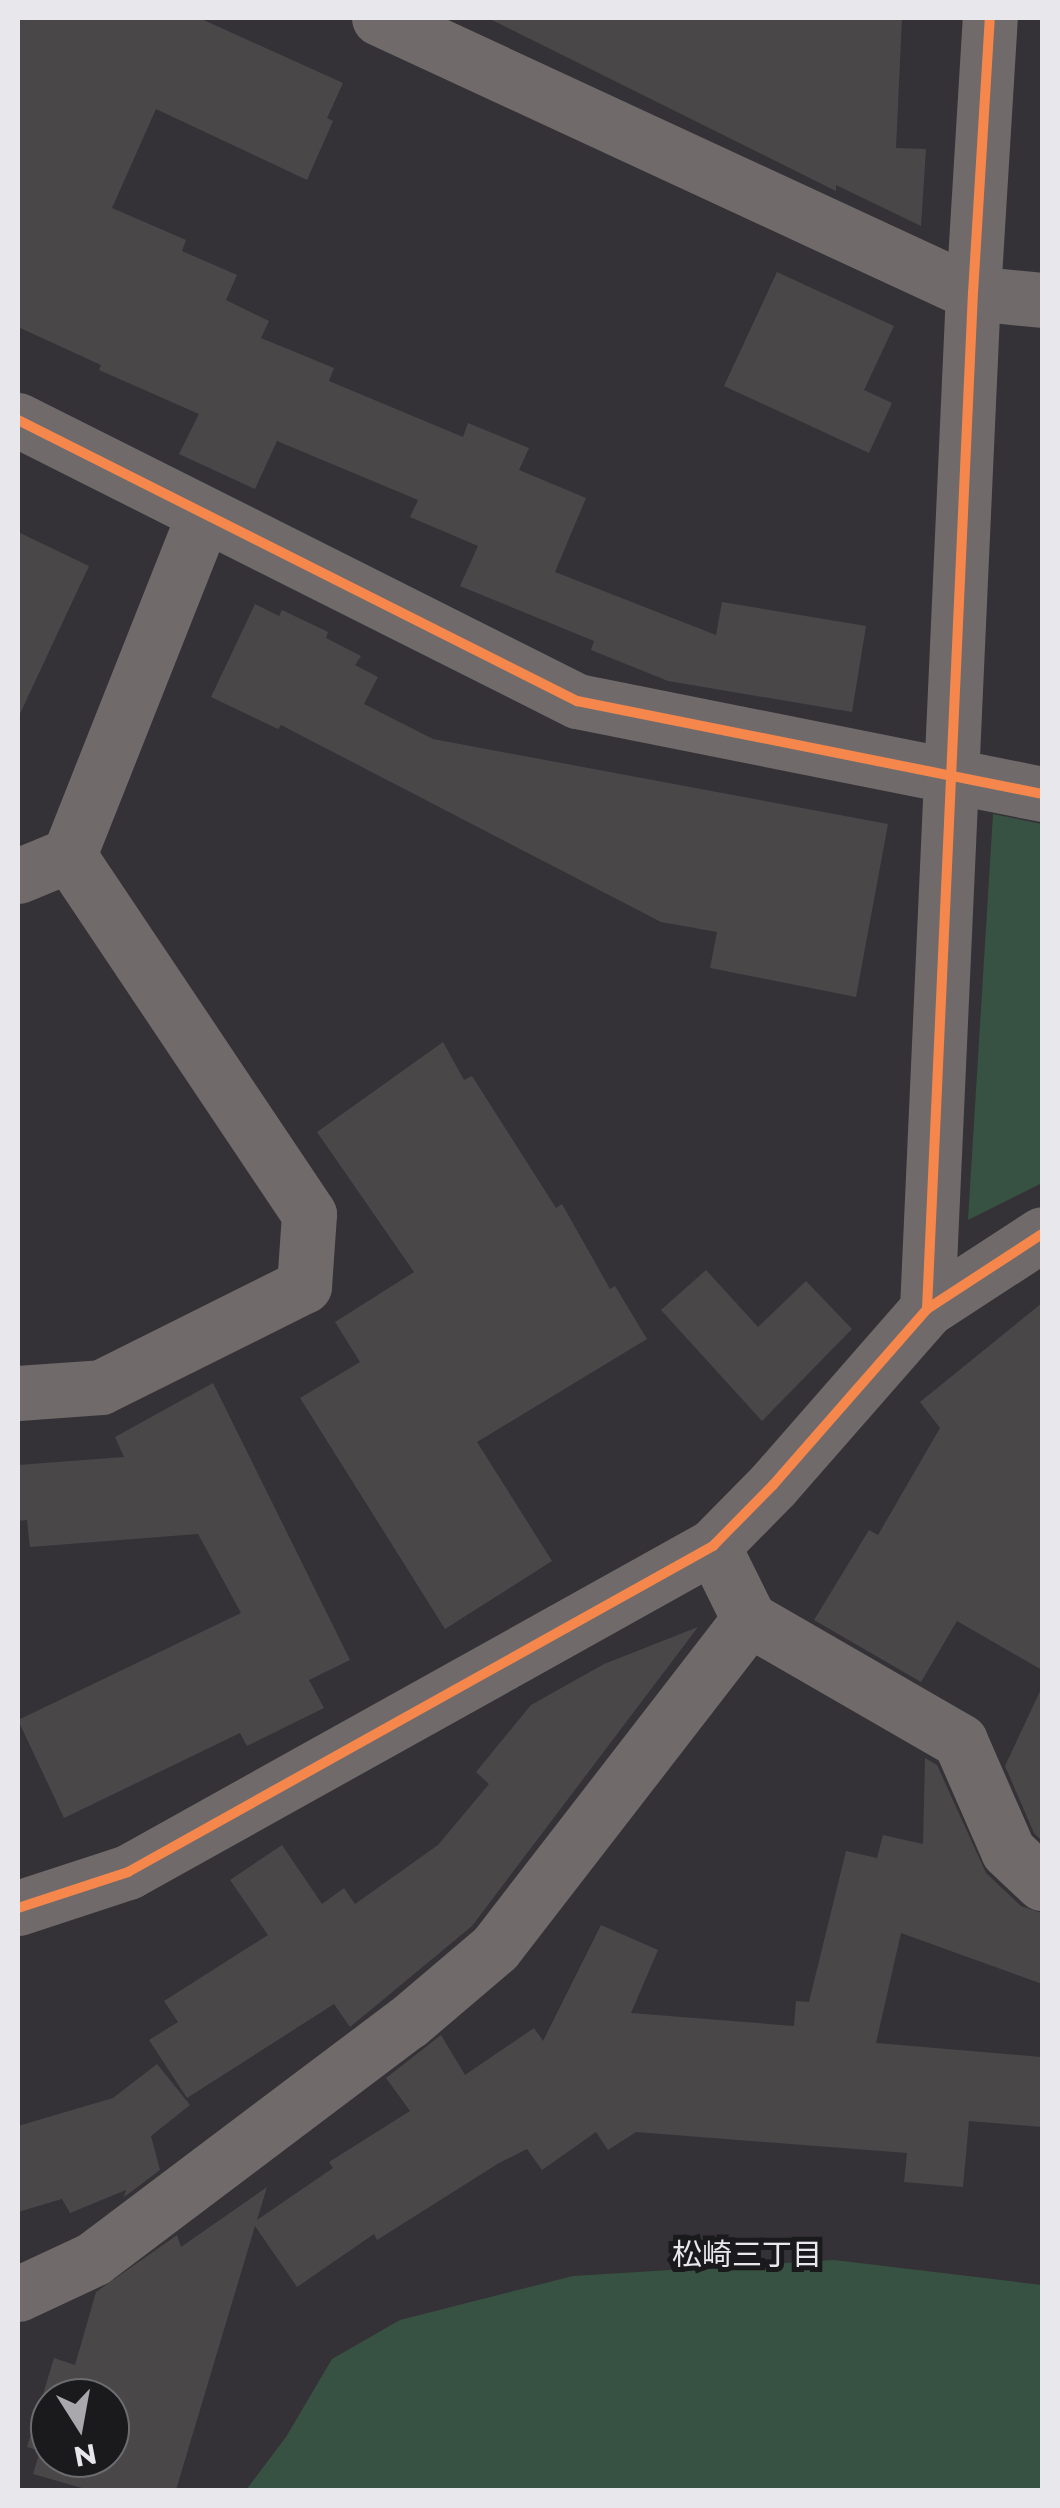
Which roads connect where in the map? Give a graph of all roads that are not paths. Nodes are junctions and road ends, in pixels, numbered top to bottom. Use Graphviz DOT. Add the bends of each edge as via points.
graph roads {
  1 [pos="378,18"];
  2 [pos="990,18"];
  3 [pos="973,293"];
  4 [pos="1042,300"];
  5 [pos="18,420"];
  6 [pos="202,516"];
  7 [pos="952,776"];
  8 [pos="1042,794"];
  9 [pos="69,855"];
  10 [pos="18,876"];
  11 [pos="1042,1234"];
  12 [pos="927,1309"];
  13 [pos="18,1393"];
  14 [pos="713,1546"];
  15 [pos="749,1619"];
  16 [pos="1042,1883"];
  17 [pos="18,1908"];
  18 [pos="18,2294"];
  1 -- 3 [label="street"];
  2 -- 3 [label="street"];
  3 -- 4 [label="street"];
  3 -- 7 [label="street"];
  5 -- 6 [label="street"];
  6 -- 7 [label="street" via="577,700"];
  6 -- 9 [label="street"];
  7 -- 8 [label="street"];
  7 -- 12 [label="street"];
  9 -- 10 [label="street"];
  9 -- 13 [label="street" via="309,1214 304,1286 100,1387"];
  11 -- 12 [label="street"];
  12 -- 14 [label="street"];
  14 -- 15 [label="street"];
  14 -- 17 [label="street" via="128,1872"];
  15 -- 16 [label="street" via="960,1741 1008,1851"];
  15 -- 18 [label="street" via="496,1948 94,2259"];
}
